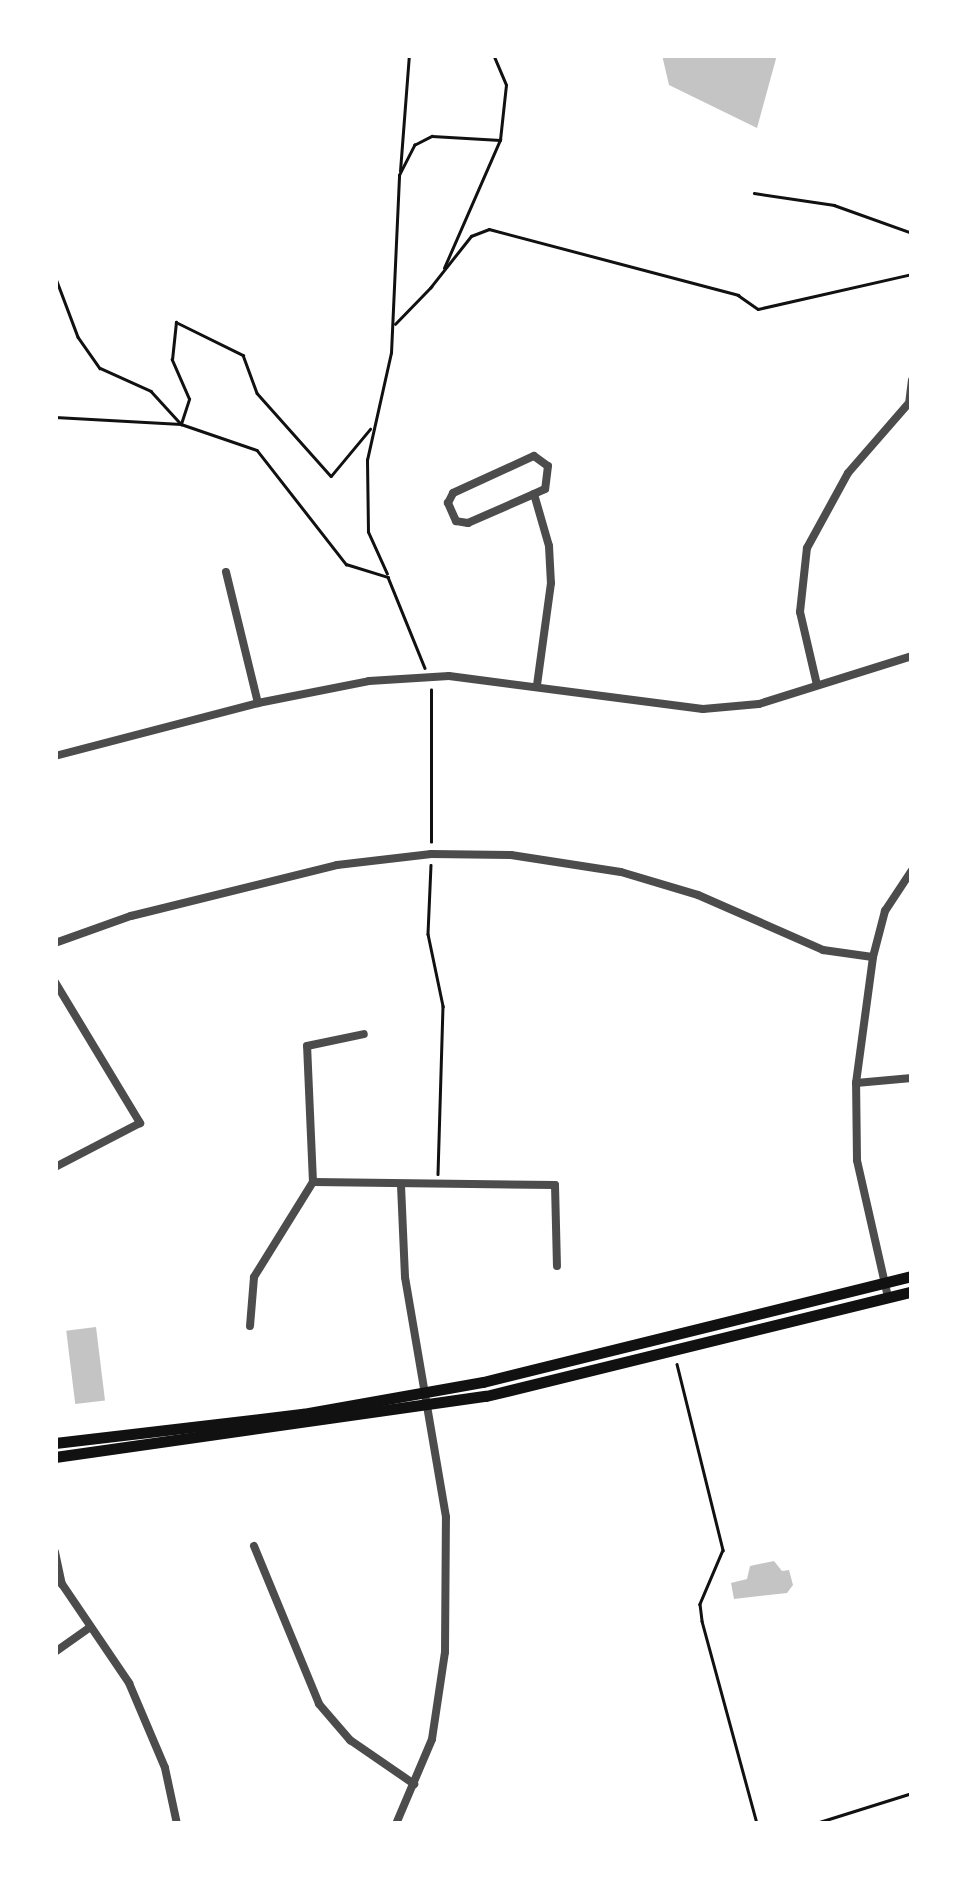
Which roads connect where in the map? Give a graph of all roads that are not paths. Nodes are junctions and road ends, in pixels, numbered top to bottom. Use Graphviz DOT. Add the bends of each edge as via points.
graph roads {
  1 [pos="912,380"];
  2 [pos="910,406"];
  3 [pos="534,494"];
  4 [pos="226,572"];
  5 [pos="912,656"];
  6 [pos="537,685"];
  7 [pos="817,685"];
  8 [pos="258,702"];
  9 [pos="55,756"];
  10 [pos="912,870"];
  11 [pos="55,943"];
  12 [pos="873,957"];
  13 [pos="55,982"];
  14 [pos="364,1034"];
  15 [pos="912,1078"];
  16 [pos="856,1083"];
  17 [pos="55,1166"];
  18 [pos="312,1182"];
  19 [pos="401,1184"];
  20 [pos="557,1266"];
  21 [pos="912,1276"];
  22 [pos="885,1284"];
  23 [pos="912,1291"];
  24 [pos="888,1297"];
  25 [pos="250,1326"];
  26 [pos="426,1391"];
  27 [pos="428,1406"];
  28 [pos="55,1442"];
  29 [pos="55,1457"];
  30 [pos="254,1546"];
  31 [pos="55,1552"];
  32 [pos="89,1628"];
  33 [pos="55,1652"];
  34 [pos="414,1784"];
  35 [pos="176,1824"];
  36 [pos="396,1824"];
  1 -- 2 [label="street"];
  2 -- 7 [label="street" via="848,473 807,548 800,612"];
  3 -- 3 [label="street" via="468,523 449,513 454,493 534,456 550,476"];
  3 -- 6 [label="street" via="549,546 551,584"];
  4 -- 8 [label="street"];
  5 -- 7 [label="street"];
  6 -- 7 [label="street" via="703,709 759,704"];
  6 -- 8 [label="street" via="439,677 369,681"];
  8 -- 9 [label="street"];
  10 -- 12 [label="street" via="885,911"];
  11 -- 12 [label="street" via="131,916 336,865 431,854 511,855 621,872 698,895 823,950"];
  12 -- 16 [label="street"];
  13 -- 17 [label="street" via="140,1123"];
  14 -- 18 [label="street" via="308,1046"];
  15 -- 16 [label="street"];
  16 -- 22 [label="street" via="857,1160"];
  18 -- 19 [label="street"];
  18 -- 25 [label="street" via="254,1277"];
  19 -- 20 [label="street" via="555,1185"];
  19 -- 26 [label="street" via="405,1277"];
  21 -- 22 [label="main road"];
  22 -- 24 [label="street"];
  22 -- 26 [label="main road" via="554,1367"];
  23 -- 24 [label="main road"];
  24 -- 27 [label="main road"];
  26 -- 27 [label="street"];
  26 -- 28 [label="main road" via="303,1414"];
  27 -- 29 [label="main road"];
  27 -- 34 [label="street" via="446,1518 445,1652 432,1739"];
  30 -- 34 [label="street" via="319,1704 350,1740"];
  31 -- 32 [label="street" via="62,1584"];
  32 -- 33 [label="street"];
  32 -- 35 [label="street" via="129,1683 165,1768"];
  34 -- 36 [label="street"];
}
